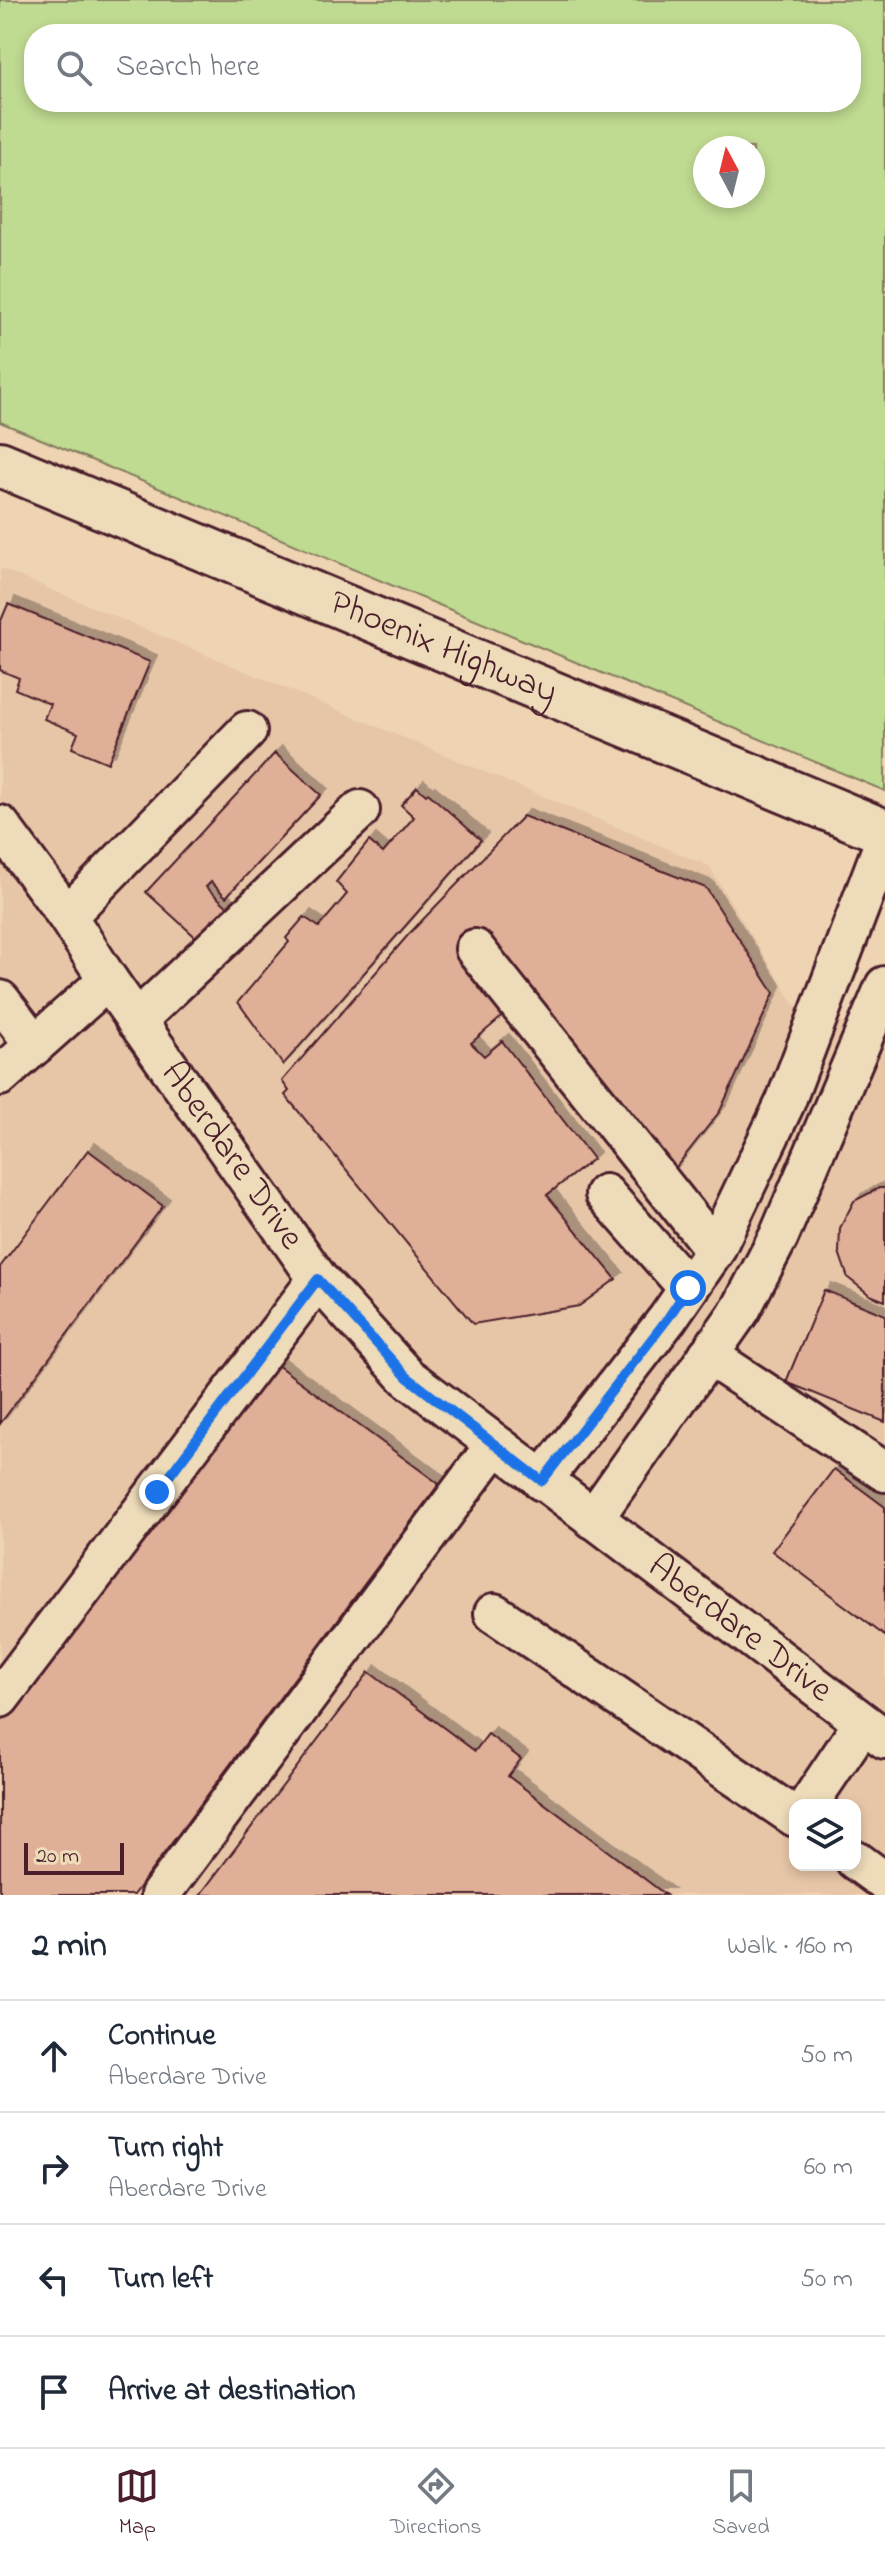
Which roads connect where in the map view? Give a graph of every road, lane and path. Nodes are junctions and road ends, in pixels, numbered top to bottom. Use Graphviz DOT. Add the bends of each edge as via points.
graph roads {
  1 [pos="0,464"];
  2 [pos="247,731"];
  3 [pos="360,810"];
  4 [pos="0,825"];
  5 [pos="885,832"];
  6 [pos="885,840"];
  7 [pos="67,916"];
  8 [pos="475,949"];
  9 [pos="108,980"];
  10 [pos="885,986"];
  11 [pos="0,1000"];
  12 [pos="136,1021"];
  13 [pos="35,1045"];
  14 [pos="0,1076"];
  15 [pos="605,1194"];
  16 [pos="715,1250"];
  17 [pos="318,1279"];
  18 [pos="688,1288"];
  19 [pos="708,1355"];
  20 [pos="495,1445"];
  21 [pos="885,1472"];
  22 [pos="542,1481"];
  23 [pos="593,1519"];
  24 [pos="494,1613"];
  25 [pos="0,1698"];
  26 [pos="874,1731"];
  27 [pos="813,1799"];
  28 [pos="789,1813"];
  29 [pos="861,1864"];
  30 [pos="885,1882"];
  31 [pos="160,1895"];
  1 -- 5 [label="main road, Phoenix Highway"];
  2 -- 7 [label="street"];
  3 -- 12 [label="street"];
  4 -- 7 [label="street, Aberdare Drive"];
  6 -- 16 [label="street" via="785,1103"];
  7 -- 9 [label="street, Aberdare Drive"];
  8 -- 16 [label="street"];
  9 -- 12 [label="street, Aberdare Drive"];
  9 -- 13 [label="street"];
  10 -- 19 [label="street" via="779,1236 741,1309"];
  11 -- 13 [label="street"];
  12 -- 17 [label="street, Aberdare Drive"];
  13 -- 14 [label="street"];
  15 -- 18 [label="street"];
  16 -- 18 [label="street"];
  17 -- 20 [label="street, Aberdare Drive" via="407,1377"];
  17 -- 25 [label="street"];
  18 -- 22 [label="street"];
  19 -- 21 [label="street"];
  19 -- 23 [label="street"];
  20 -- 22 [label="street, Aberdare Drive"];
  20 -- 31 [label="street"];
  22 -- 23 [label="street, Aberdare Drive"];
  23 -- 26 [label="street, Aberdare Drive"];
  24 -- 28 [label="street"];
  26 -- 27 [label="street"];
  29 -- 30 [label="street"];
}
